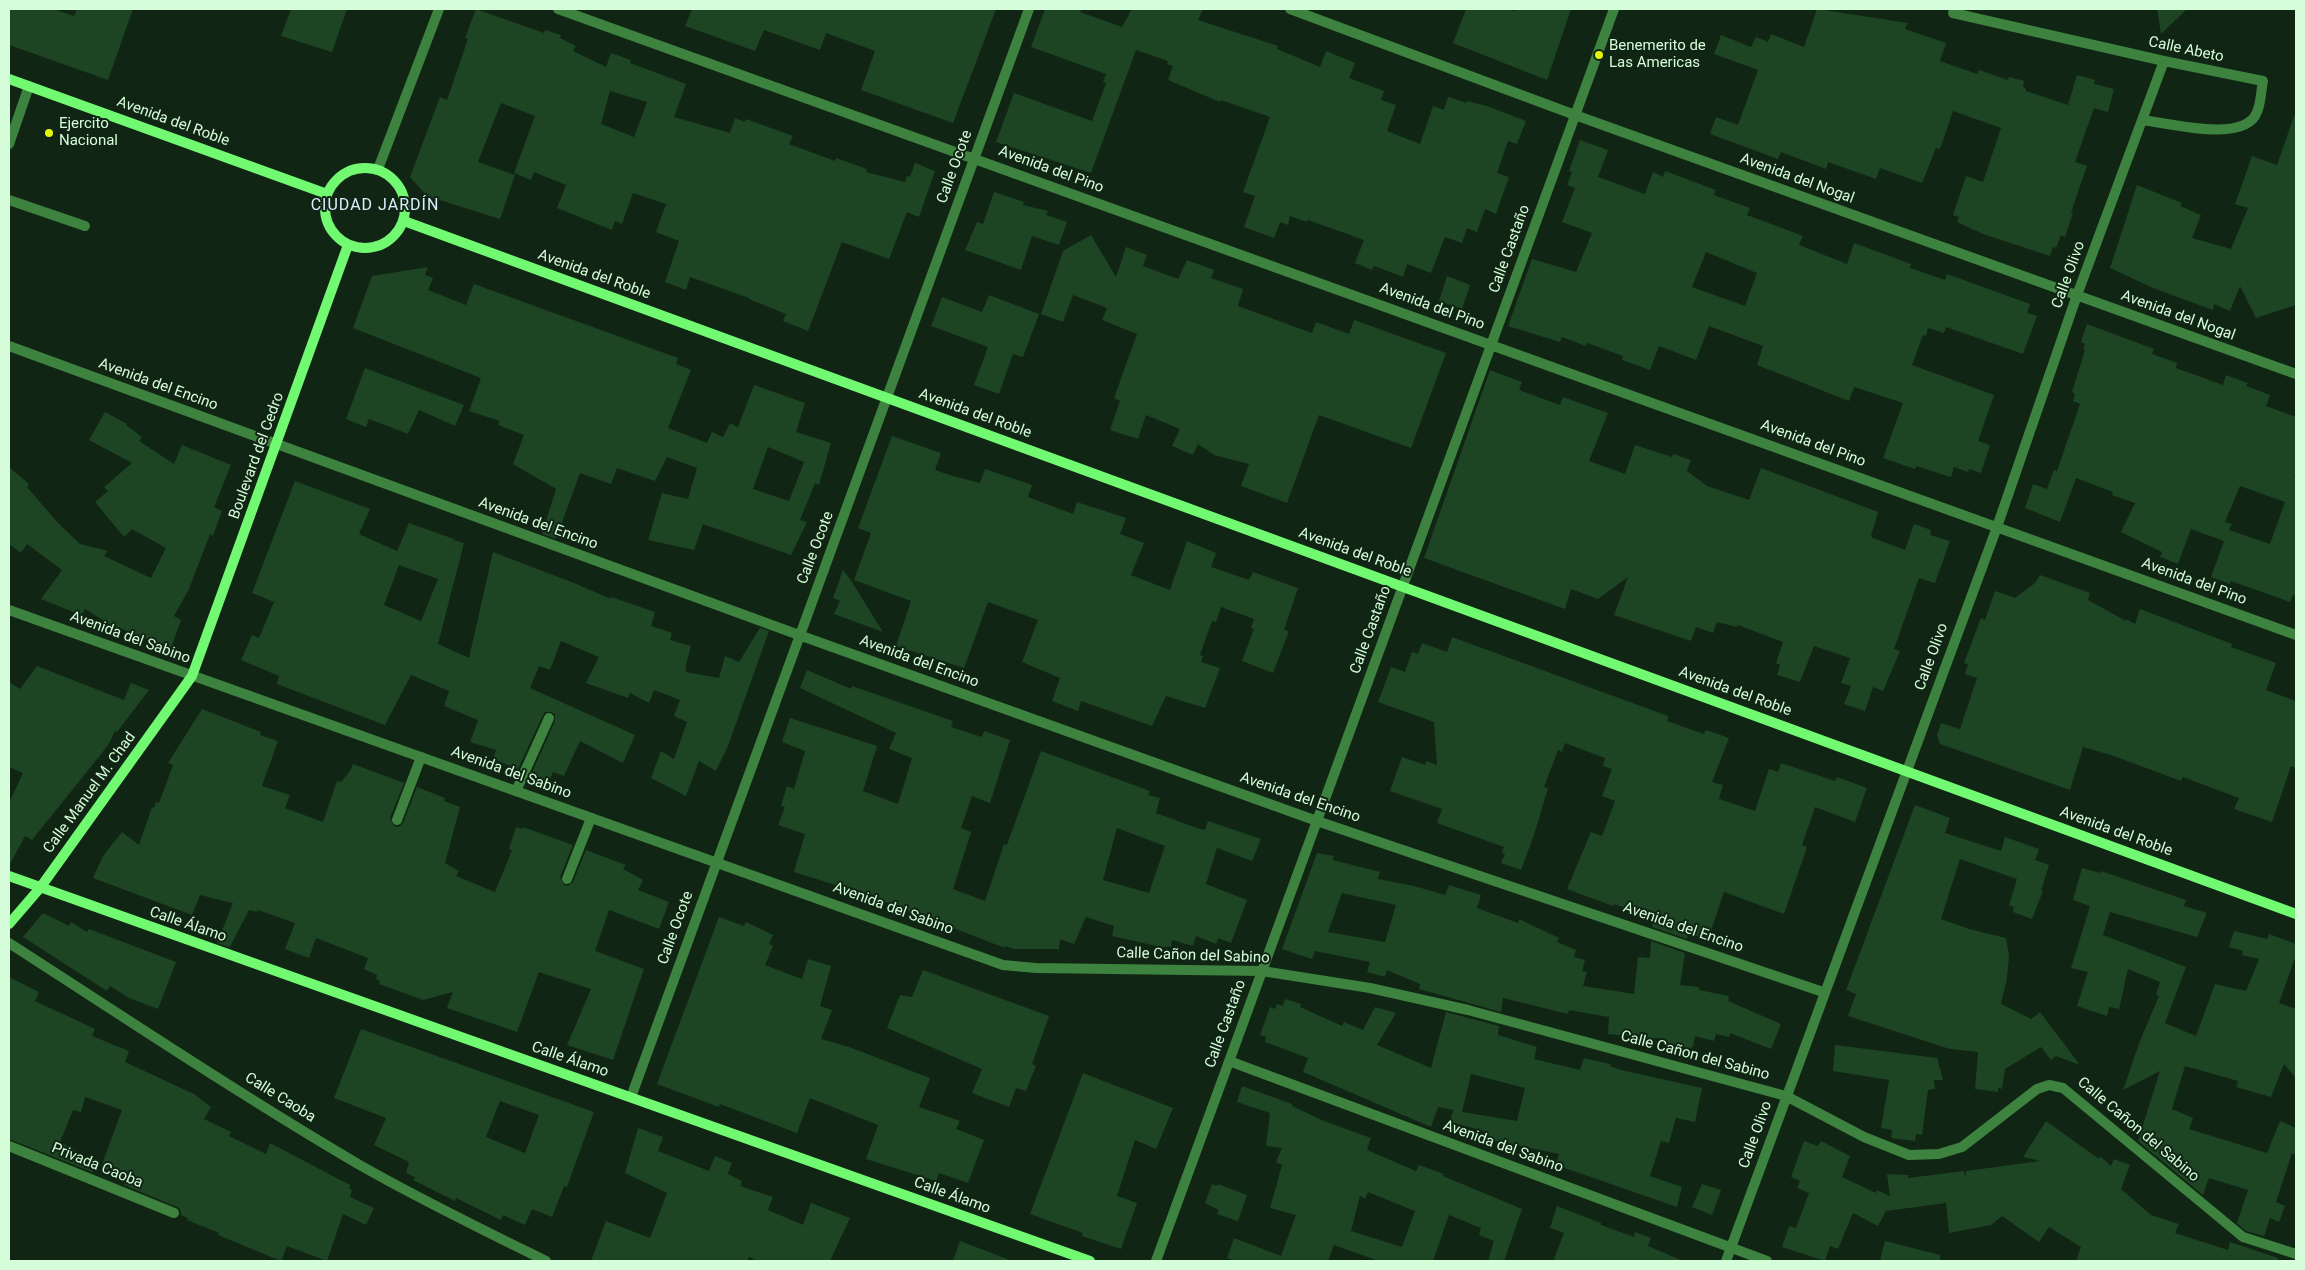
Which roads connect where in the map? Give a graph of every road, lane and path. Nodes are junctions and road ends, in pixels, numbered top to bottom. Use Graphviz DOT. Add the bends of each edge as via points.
graph roads {
  1 [pos="439,9"];
  2 [pos="558,9"];
  3 [pos="1029,9"];
  4 [pos="1290,9"];
  5 [pos="1614,9"];
  6 [pos="1953,13"];
  7 [pos="2164,61"];
  8 [pos="9,79"];
  9 [pos="29,86"];
  10 [pos="1575,115"];
  11 [pos="2142,120"];
  12 [pos="9,144"];
  13 [pos="974,158"];
  14 [pos="378,169"];
  15 [pos="327,194"];
  16 [pos="9,200"];
  17 [pos="404,221"];
  18 [pos="85,226"];
  19 [pos="348,245"];
  20 [pos="2077,296"];
  21 [pos="1491,344"];
  22 [pos="9,346"];
  23 [pos="2296,374"];
  24 [pos="888,398"];
  25 [pos="277,445"];
  26 [pos="1997,527"];
  27 [pos="1403,587"];
  28 [pos="9,610"];
  29 [pos="799,635"];
  30 [pos="2296,635"];
  31 [pos="192,676"];
  32 [pos="549,718"];
  33 [pos="420,757"];
  34 [pos="1906,771"];
  35 [pos="516,791"];
  36 [pos="591,818"];
  37 [pos="397,820"];
  38 [pos="1317,821"];
  39 [pos="716,862"];
  40 [pos="9,876"];
  41 [pos="567,879"];
  42 [pos="40,888"];
  43 [pos="2296,914"];
  44 [pos="9,924"];
  45 [pos="9,942"];
  46 [pos="1003,965"];
  47 [pos="1262,971"];
  48 [pos="1824,992"];
  49 [pos="1229,1061"];
  50 [pos="1786,1096"];
  51 [pos="631,1097"];
  52 [pos="9,1146"];
  53 [pos="174,1213"];
  54 [pos="1730,1248"];
  55 [pos="2296,1254"];
  56 [pos="546,1261"];
  57 [pos="1090,1261"];
  58 [pos="1156,1261"];
  59 [pos="1726,1261"];
  60 [pos="1767,1261"];
  1 -- 14 [label="street"];
  2 -- 13 [label="street, Avenida del Pino"];
  3 -- 13 [label="street, Calle Ocote"];
  4 -- 10 [label="street, Avenida del Nogal"];
  5 -- 10 [label="street, Calle Castaño"];
  6 -- 7 [label="street, Calle Abeto"];
  7 -- 11 [label="street, Calle Olivo"];
  7 -- 11 [label="street, Calle Abeto" via="2263,82 2257,113 2242,127 2223,131"];
  8 -- 9 [label="street, Avenida del Roble"];
  9 -- 12 [label="street"];
  9 -- 15 [label="street, Avenida del Roble"];
  10 -- 20 [label="street, Avenida del Nogal"];
  10 -- 21 [label="street, Calle Castaño"];
  11 -- 20 [label="street, Calle Olivo"];
  13 -- 21 [label="street, Avenida del Pino"];
  13 -- 24 [label="street, Calle Ocote"];
  14 -- 15 [label="street" via="347,171"];
  14 -- 17 [label="street" via="398,184 404,196"];
  15 -- 19 [label="street" via="324,209 328,224"];
  16 -- 18 [label="street"];
  17 -- 19 [label="street" via="387,242 375,247"];
  17 -- 24 [label="street, Avenida del Roble"];
  19 -- 25 [label="street, Boulevard del Cedro"];
  20 -- 23 [label="street, Avenida del Nogal"];
  20 -- 26 [label="street, Calle Olivo"];
  21 -- 26 [label="street, Avenida del Pino"];
  21 -- 27 [label="street, Calle Castaño"];
  22 -- 25 [label="street, Avenida del Encino"];
  24 -- 27 [label="street, Avenida del Roble"];
  24 -- 29 [label="street, Calle Ocote"];
  25 -- 29 [label="street, Avenida del Encino"];
  25 -- 31 [label="street, Boulevard del Cedro"];
  26 -- 30 [label="street, Avenida del Pino"];
  26 -- 34 [label="street, Calle Olivo"];
  27 -- 34 [label="street, Avenida del Roble"];
  27 -- 38 [label="street, Calle Castaño"];
  28 -- 31 [label="street, Avenida del Sabino"];
  29 -- 38 [label="street, Avenida del Encino"];
  29 -- 39 [label="street, Calle Ocote"];
  31 -- 33 [label="street, Avenida del Sabino"];
  31 -- 42 [label="street, Calle Manuel M. Chad"];
  32 -- 35 [label="street"];
  33 -- 35 [label="street, Avenida del Sabino"];
  33 -- 37 [label="street"];
  34 -- 43 [label="street, Avenida del Roble"];
  34 -- 48 [label="street, Calle Olivo"];
  35 -- 36 [label="street, Avenida del Sabino"];
  36 -- 39 [label="street, Avenida del Sabino"];
  36 -- 41 [label="street"];
  38 -- 47 [label="street, Calle Castaño"];
  38 -- 48 [label="street, Avenida del Encino"];
  39 -- 46 [label="street, Avenida del Sabino"];
  39 -- 51 [label="street, Calle Ocote"];
  40 -- 42 [label="street, Calle Álamo"];
  42 -- 44 [label="street, Calle Manuel M. Chad"];
  42 -- 51 [label="street, Calle Álamo"];
  45 -- 56 [label="street, Calle Caoba" via="196,1064 358,1164"];
  46 -- 47 [label="street, Calle Cañon del Sabino"];
  47 -- 49 [label="street, Calle Castaño"];
  47 -- 50 [label="street, Calle Cañon del Sabino" via="1370,988 1468,1010"];
  48 -- 50 [label="street, Calle Olivo"];
  49 -- 54 [label="street, Avenida del Sabino"];
  49 -- 58 [label="street, Calle Castaño"];
  50 -- 54 [label="street, Calle Olivo"];
  50 -- 55 [label="street, Calle Cañon del Sabino" via="1864,1137 1909,1155 1939,1154 1962,1147 2037,1089 2049,1085 2063,1088 2243,1237"];
  51 -- 57 [label="street, Calle Álamo"];
  52 -- 53 [label="street, Privada Caoba"];
  54 -- 59 [label="street, Calle Olivo"];
  54 -- 60 [label="street, Avenida del Sabino"];
}
